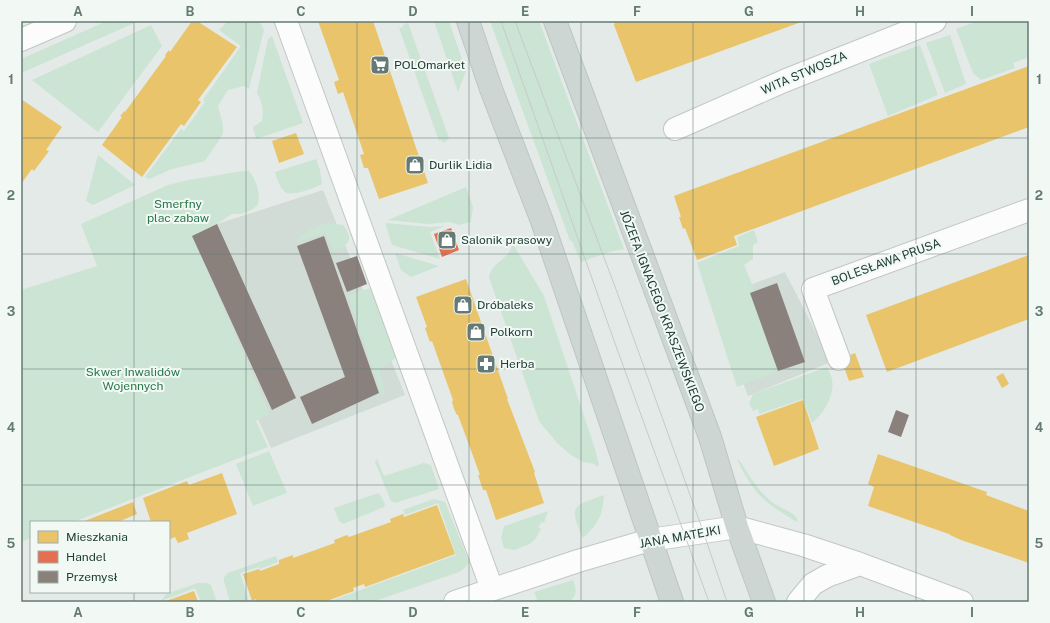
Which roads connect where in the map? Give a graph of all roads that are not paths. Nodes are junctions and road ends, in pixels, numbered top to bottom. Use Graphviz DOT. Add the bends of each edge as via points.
graph roads {
  1 [pos="65,21"];
  2 [pos="286,21"];
  3 [pos="468,21"];
  4 [pos="555,21"];
  5 [pos="935,21"];
  6 [pos="21,40"];
  7 [pos="675,129"];
  8 [pos="1029,210"];
  9 [pos="839,359"];
  10 [pos="737,527"];
  11 [pos="650,540"];
  12 [pos="860,564"];
  13 [pos="492,589"];
  14 [pos="455,602"];
  15 [pos="672,602"];
  16 [pos="764,602"];
  17 [pos="798,602"];
  18 [pos="962,602"];
  1 -- 6 [label="street"];
  2 -- 13 [label="street"];
  3 -- 11 [label="main road" via="491,89 542,221"];
  4 -- 10 [label="main road, JÓZEFA IGNACEGO KRASZEWSKIEGO" via="710,437"];
  5 -- 7 [label="street, WITA STWOSZA" via="784,81"];
  8 -- 9 [label="street, BOLESŁAWA PRUSA" via="813,289"];
  10 -- 11 [label="street, JANA MATEJKI"];
  10 -- 12 [label="street, JANA MATEJKI"];
  10 -- 16 [label="main road, JÓZEFA IGNACEGO KRASZEWSKIEGO"];
  11 -- 13 [label="street, JANA MATEJKI"];
  11 -- 15 [label="main road"];
  12 -- 17 [label="street" via="813,584"];
  12 -- 18 [label="street, JANA MATEJKI"];
  13 -- 14 [label="street, JANA MATEJKI"];
}
